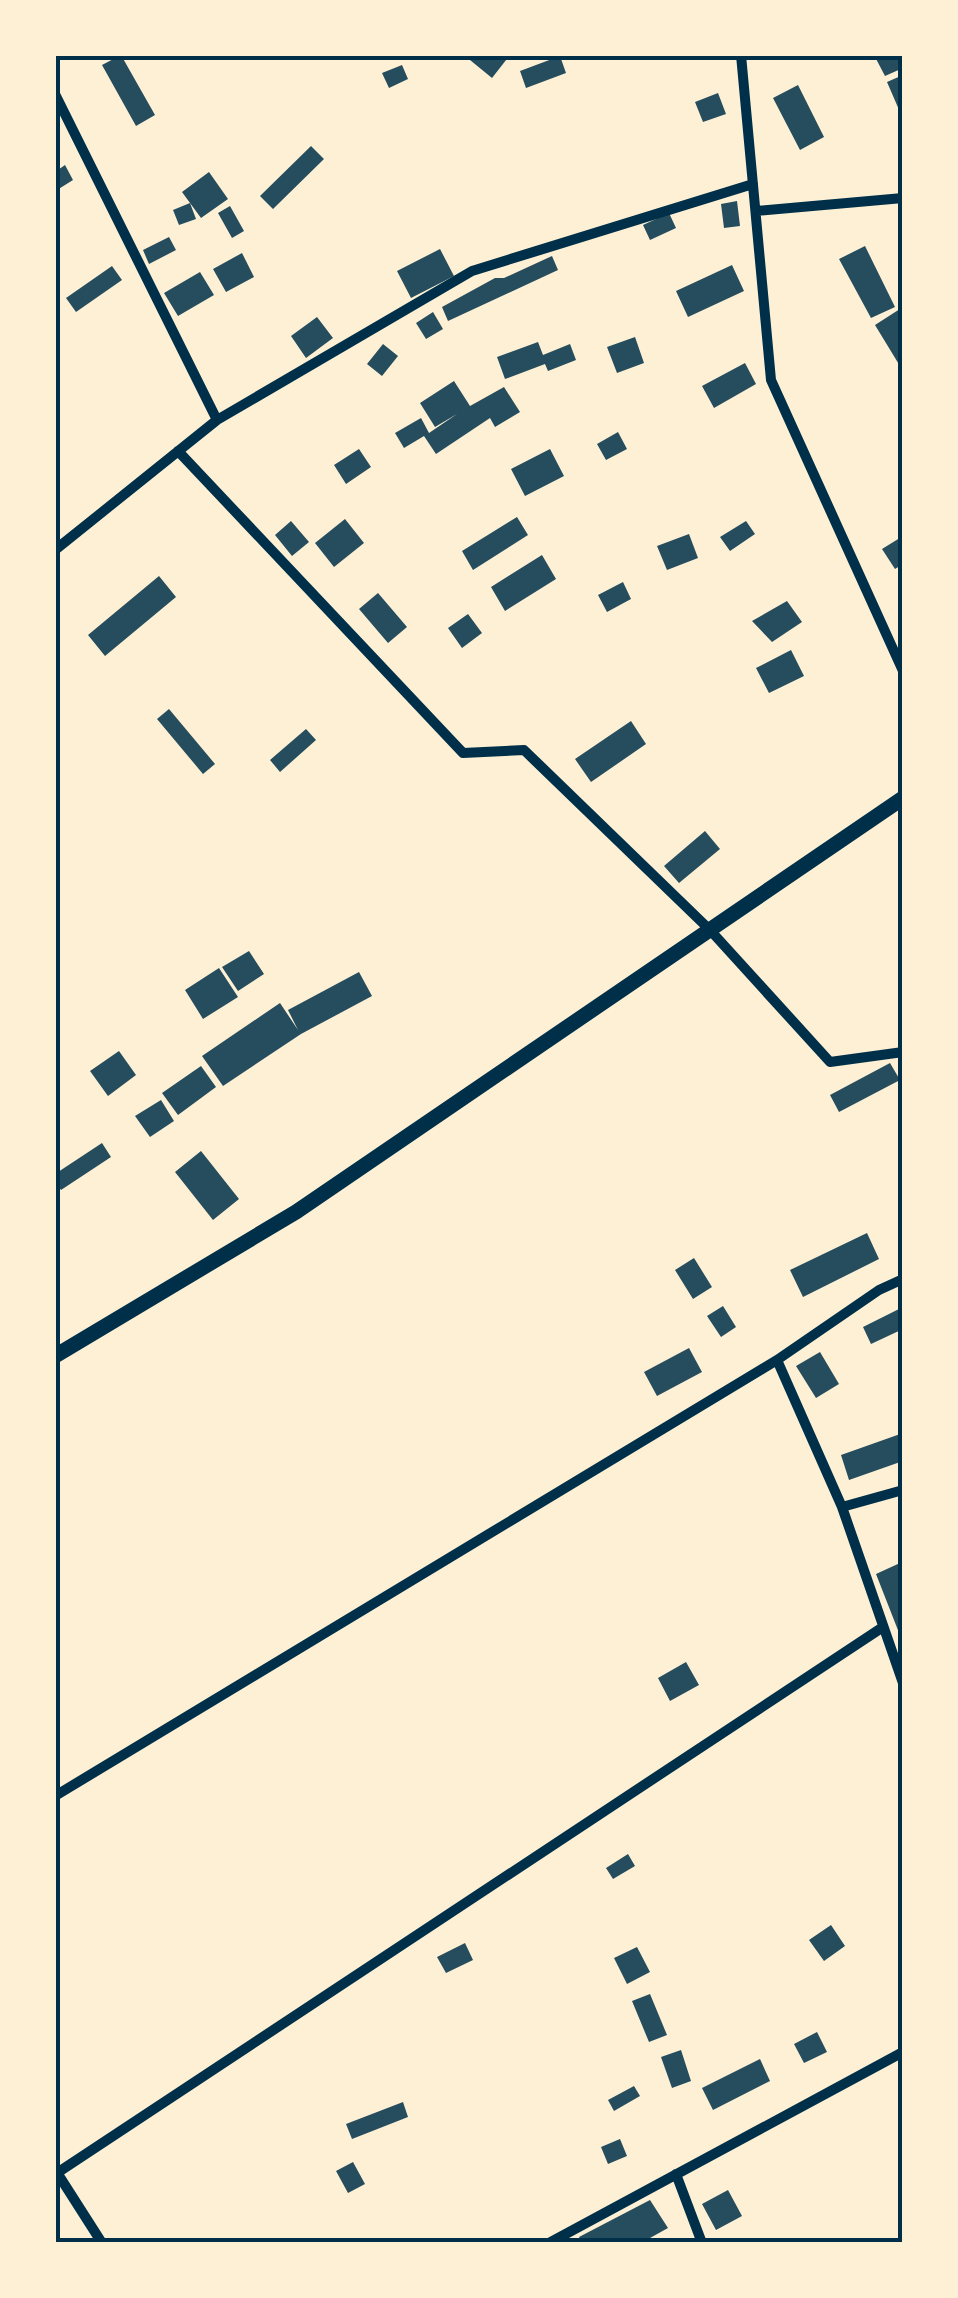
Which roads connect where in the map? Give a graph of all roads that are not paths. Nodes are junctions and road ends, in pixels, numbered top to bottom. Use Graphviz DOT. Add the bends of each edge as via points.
graph roads {
  1 [pos="740,55"];
  2 [pos="55,94"];
  3 [pos="753,184"];
  4 [pos="903,198"];
  5 [pos="756,211"];
  6 [pos="217,420"];
  7 [pos="178,452"];
  8 [pos="55,550"];
  9 [pos="903,671"];
  10 [pos="903,798"];
  11 [pos="710,930"];
  12 [pos="903,1052"];
  13 [pos="903,1279"];
  14 [pos="55,1356"];
  15 [pos="777,1360"];
  16 [pos="903,1490"];
  17 [pos="842,1507"];
  18 [pos="883,1627"];
  19 [pos="903,1682"];
  20 [pos="55,1796"];
  21 [pos="903,2052"];
  22 [pos="56,2172"];
  23 [pos="676,2174"];
  24 [pos="102,2243"];
  25 [pos="549,2243"];
  26 [pos="702,2243"];
  1 -- 3 [label="street"];
  2 -- 6 [label="street"];
  3 -- 5 [label="street"];
  3 -- 6 [label="street" via="472,271"];
  4 -- 5 [label="street"];
  5 -- 9 [label="street" via="772,380"];
  6 -- 7 [label="street"];
  7 -- 8 [label="street"];
  7 -- 11 [label="street" via="463,754 524,750"];
  10 -- 11 [label="street"];
  11 -- 12 [label="street" via="830,1062"];
  11 -- 14 [label="street" via="296,1212"];
  13 -- 15 [label="street"];
  15 -- 17 [label="street"];
  15 -- 20 [label="street"];
  16 -- 17 [label="street"];
  17 -- 18 [label="street"];
  18 -- 19 [label="street"];
  18 -- 22 [label="street"];
  21 -- 23 [label="street"];
  22 -- 24 [label="street"];
  23 -- 25 [label="street"];
  23 -- 26 [label="street"];
}
